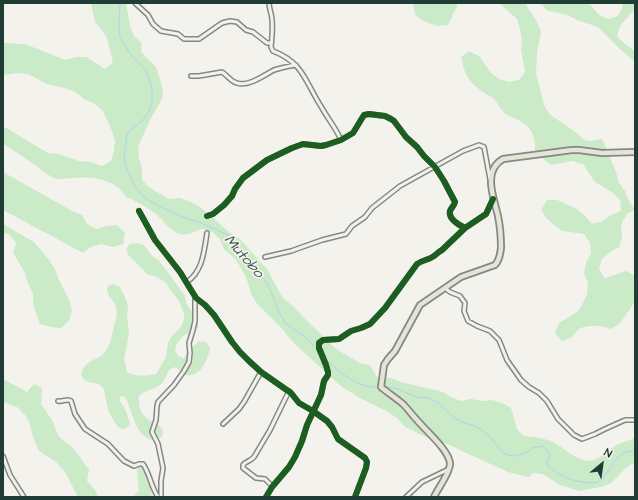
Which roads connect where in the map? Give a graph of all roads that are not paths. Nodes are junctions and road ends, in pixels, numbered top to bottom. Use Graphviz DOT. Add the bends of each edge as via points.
graph roads {
  1 [pos="134,3"];
  2 [pos="269,3"];
  3 [pos="271,43"];
  4 [pos="296,65"];
  5 [pos="191,76"];
  6 [pos="341,140"];
  7 [pos="635,152"];
  8 [pos="435,168"];
  9 [pos="490,180"];
  10 [pos="493,199"];
  11 [pos="139,211"];
  12 [pos="207,216"];
  13 [pos="465,228"];
  14 [pos="207,233"];
  15 [pos="265,257"];
  16 [pos="187,282"];
  17 [pos="445,288"];
  18 [pos="195,296"];
  19 [pos="261,372"];
  20 [pos="289,391"];
  21 [pos="58,401"];
  22 [pos="313,411"];
  23 [pos="635,420"];
  24 [pos="223,424"];
  25 [pos="3,456"];
  26 [pos="449,469"];
  27 [pos="272,486"];
  28 [pos="24,497"];
  29 [pos="160,497"];
  30 [pos="266,497"];
  31 [pos="355,497"];
  32 [pos="406,497"];
  33 [pos="434,497"];
  1 -- 3 [label="street" via="161,31 178,34 184,39 199,39 222,23 230,21 237,22 267,43"];
  2 -- 3 [label="street" via="273,32"];
  3 -- 4 [label="street" via="273,51"];
  4 -- 5 [label="street" via="275,70 258,80 240,84 222,72"];
  4 -- 6 [label="street"];
  6 -- 8 [label="street" via="352,133 364,115 385,116 394,121"];
  6 -- 12 [label="street" via="321,146 303,144 267,160 243,178 224,205"];
  7 -- 9 [label="main road" via="597,153 572,150 503,159 496,165"];
  8 -- 9 [label="street" via="479,145 484,147"];
  8 -- 13 [label="street" via="455,202 450,211 451,216 457,224"];
  8 -- 15 [label="street" via="400,186 372,208 346,234"];
  9 -- 10 [label="main road"];
  10 -- 13 [label="street" via="486,214"];
  10 -- 17 [label="main road" via="501,235 498,261 495,265 461,277"];
  11 -- 16 [label="street" via="155,240"];
  13 -- 22 [label="street" via="442,250 417,264 370,324 340,338 319,343 328,372"];
  14 -- 16 [label="street" via="202,261 194,277"];
  16 -- 18 [label="street"];
  17 -- 23 [label="street" via="460,296 465,303 464,311 468,321 490,331 499,340 507,360 521,380 547,401 558,419 574,435 582,439 625,420"];
  17 -- 26 [label="main road" via="418,308 384,365 381,387 404,405 434,437 449,460"];
  18 -- 19 [label="street" via="214,315 240,352"];
  18 -- 29 [label="street" via="195,321 189,343 190,362 158,402 152,432 158,444 163,468"];
  19 -- 20 [label="street"];
  19 -- 24 [label="street" via="244,402"];
  20 -- 22 [label="street" via="299,403"];
  20 -- 27 [label="street" via="254,457 243,465 253,477 265,479"];
  21 -- 29 [label="street" via="71,401 75,414 85,429 108,444 124,461 134,466 143,464 154,491"];
  22 -- 27 [label="street" via="289,468"];
  22 -- 31 [label="street" via="330,424 340,442 365,458 367,462"];
  25 -- 28 [label="street" via="10,475"];
  26 -- 32 [label="street" via="422,482"];
  26 -- 33 [label="main road"];
  27 -- 30 [label="street"];
}
